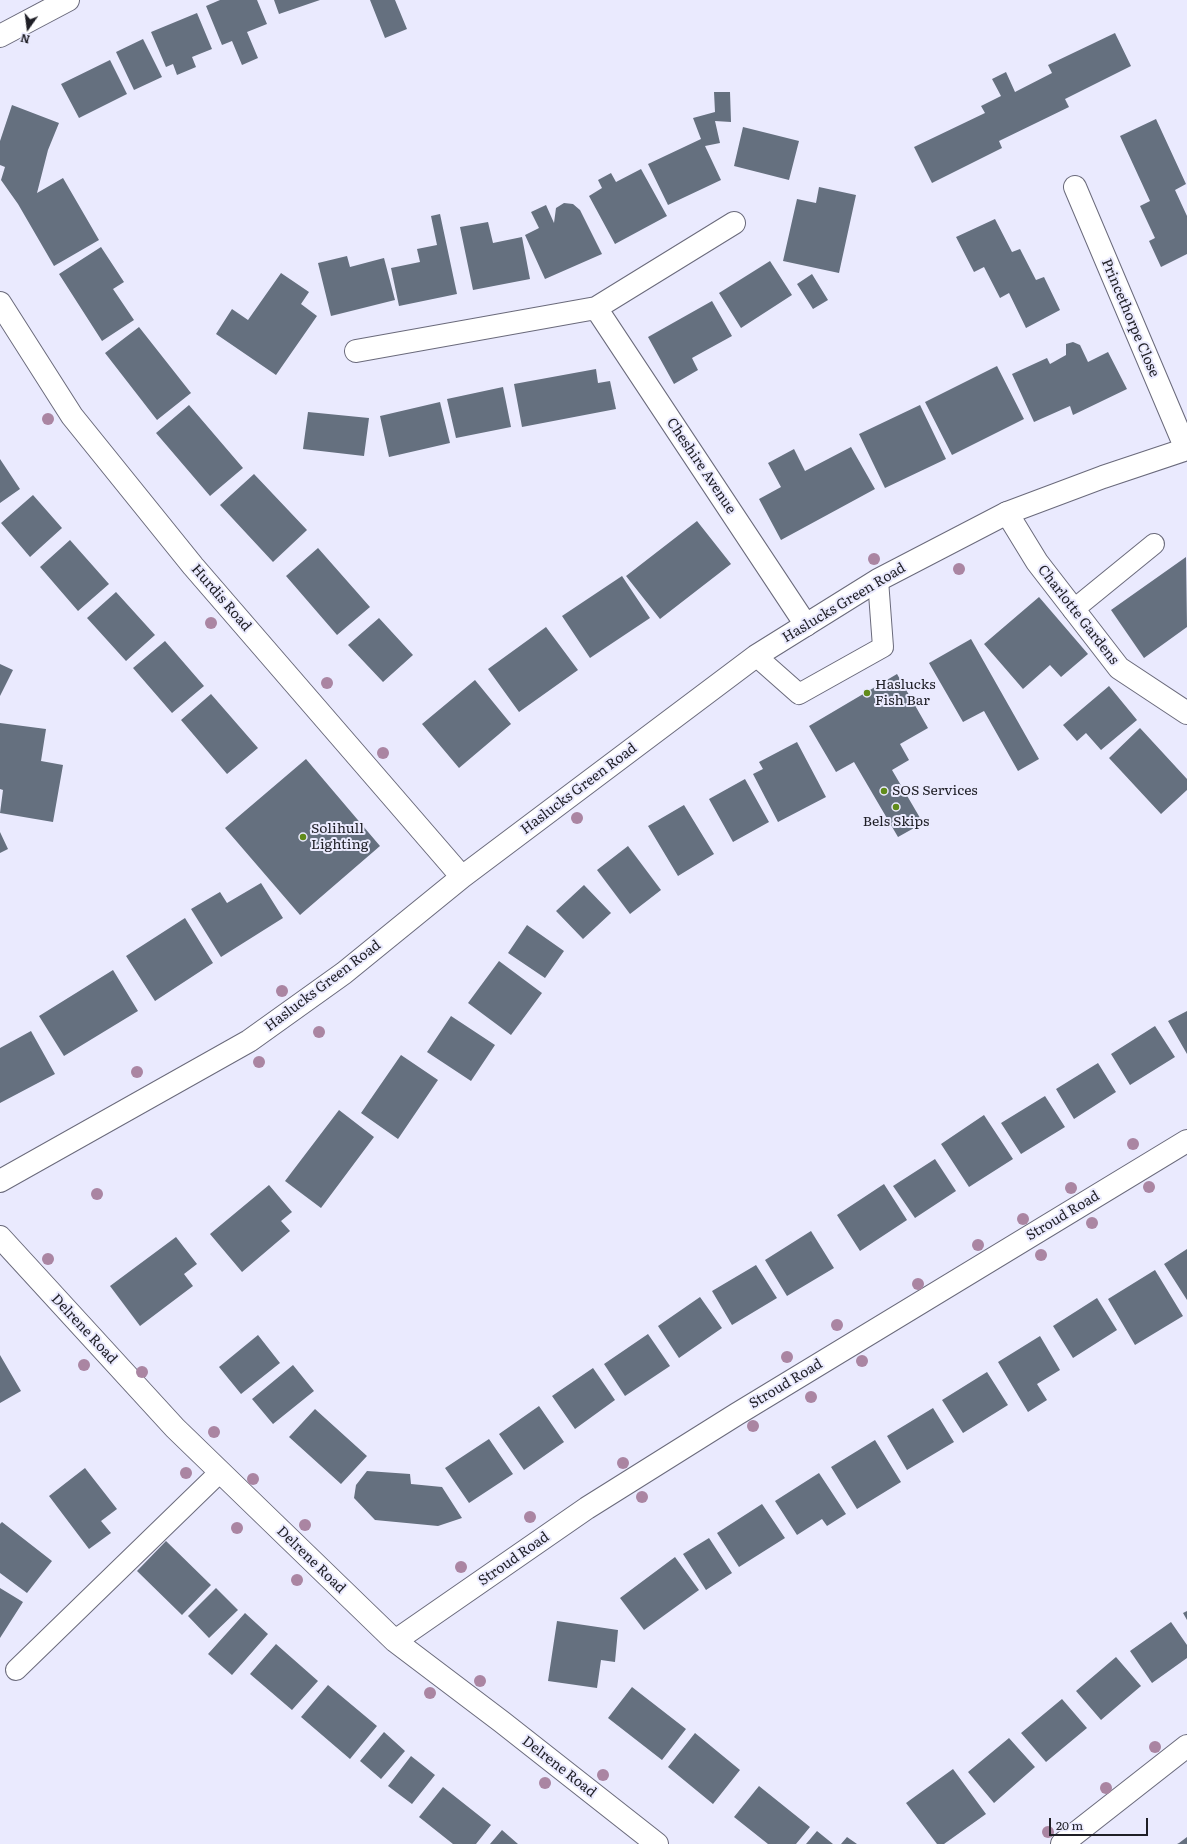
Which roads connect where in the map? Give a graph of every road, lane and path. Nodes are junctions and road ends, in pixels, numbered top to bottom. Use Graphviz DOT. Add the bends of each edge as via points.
graph roads {
  1 [pos="68,0"];
  2 [pos="0,36"];
  3 [pos="1075,187"];
  4 [pos="734,223"];
  5 [pos="0,303"];
  6 [pos="596,308"];
  7 [pos="356,351"];
  8 [pos="1186,449"];
  9 [pos="1007,513"];
  10 [pos="1154,544"];
  11 [pos="878,580"];
  12 [pos="1073,610"];
  13 [pos="806,625"];
  14 [pos="756,656"];
  15 [pos="1187,713"];
  16 [pos="462,877"];
  17 [pos="1187,1141"];
  18 [pos="0,1181"];
  19 [pos="0,1237"];
  20 [pos="220,1472"];
  21 [pos="395,1641"];
  22 [pos="16,1670"];
  23 [pos="1187,1746"];
  24 [pos="657,1844"];
  25 [pos="1062,1844"];
  1 -- 2 [label="street"];
  3 -- 8 [label="street, Princethorpe Close"];
  4 -- 6 [label="street"];
  5 -- 16 [label="street, Hurdis Road" via="77,422 193,566"];
  6 -- 7 [label="street"];
  6 -- 13 [label="street, Cheshire Avenue"];
  8 -- 9 [label="street, Haslucks Green Road"];
  9 -- 11 [label="street, Haslucks Green Road"];
  9 -- 12 [label="street, Charlotte Gardens" via="1037,562"];
  10 -- 12 [label="lane"];
  11 -- 13 [label="street, Haslucks Green Road"];
  11 -- 14 [label="lane" via="883,647 799,694"];
  12 -- 15 [label="street, Charlotte Gardens" via="1119,668"];
  13 -- 14 [label="street, Haslucks Green Road"];
  14 -- 16 [label="street, Haslucks Green Road"];
  16 -- 18 [label="street, Haslucks Green Road" via="344,973 249,1041"];
  17 -- 21 [label="street, Stroud Road" via="587,1508"];
  19 -- 20 [label="street, Delrene Road" via="175,1428"];
  20 -- 21 [label="street, Delrene Road"];
  20 -- 22 [label="lane"];
  21 -- 24 [label="street, Delrene Road"];
  23 -- 25 [label="street"];
}
